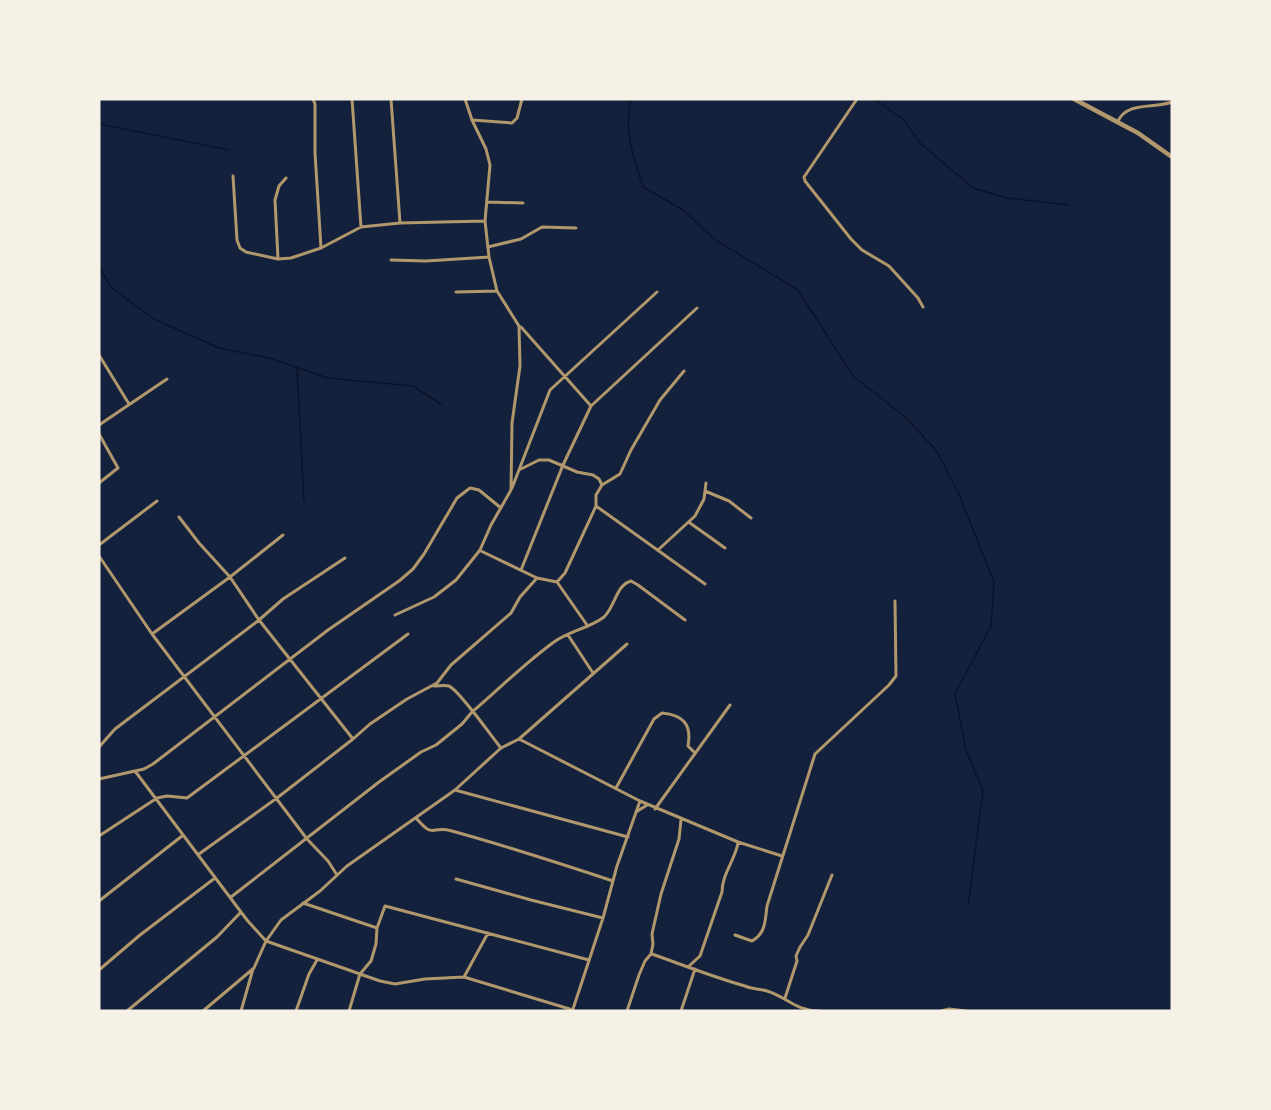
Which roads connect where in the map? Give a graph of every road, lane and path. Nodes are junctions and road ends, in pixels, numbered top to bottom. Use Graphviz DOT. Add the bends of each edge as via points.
graph roads {
  1 [pos="314,99"];
  2 [pos="352,99"];
  3 [pos="391,99"];
  4 [pos="465,99"];
  5 [pos="522,99"];
  6 [pos="857,99"];
  7 [pos="1074,99"];
  8 [pos="1172,102"];
  9 [pos="472,120"];
  10 [pos="1118,121"];
  11 [pos="1172,157"];
  12 [pos="233,176"];
  13 [pos="286,178"];
  14 [pos="487,202"];
  15 [pos="523,203"];
  16 [pos="486,221"];
  17 [pos="400,224"];
  18 [pos="361,227"];
  19 [pos="576,228"];
  20 [pos="488,247"];
  21 [pos="321,248"];
  22 [pos="489,257"];
  23 [pos="278,259"];
  24 [pos="391,260"];
  25 [pos="497,291"];
  26 [pos="456,292"];
  27 [pos="657,292"];
  28 [pos="923,307"];
  29 [pos="697,308"];
  30 [pos="519,326"];
  31 [pos="99,355"];
  32 [pos="684,372"];
  33 [pos="564,376"];
  34 [pos="167,379"];
  35 [pos="129,404"];
  36 [pos="591,406"];
  37 [pos="99,425"];
  38 [pos="99,434"];
  39 [pos="563,465"];
  40 [pos="520,470"];
  41 [pos="99,483"];
  42 [pos="706,483"];
  43 [pos="602,486"];
  44 [pos="511,490"];
  45 [pos="705,491"];
  46 [pos="156,501"];
  47 [pos="596,506"];
  48 [pos="501,508"];
  49 [pos="179,517"];
  50 [pos="751,518"];
  51 [pos="690,523"];
  52 [pos="283,535"];
  53 [pos="99,545"];
  54 [pos="725,548"];
  55 [pos="480,550"];
  56 [pos="658,550"];
  57 [pos="99,556"];
  58 [pos="345,558"];
  59 [pos="521,570"];
  60 [pos="230,577"];
  61 [pos="537,578"];
  62 [pos="557,582"];
  63 [pos="705,584"];
  64 [pos="895,601"];
  65 [pos="395,615"];
  66 [pos="259,620"];
  67 [pos="686,620"];
  68 [pos="587,625"];
  69 [pos="152,634"];
  70 [pos="408,634"];
  71 [pos="568,634"];
  72 [pos="627,644"];
  73 [pos="291,659"];
  74 [pos="594,673"];
  75 [pos="184,676"];
  76 [pos="433,686"];
  77 [pos="322,699"];
  78 [pos="730,705"];
  79 [pos="472,712"];
  80 [pos="215,716"];
  81 [pos="519,739"];
  82 [pos="353,740"];
  83 [pos="99,747"];
  84 [pos="501,748"];
  85 [pos="695,753"];
  86 [pos="245,757"];
  87 [pos="135,771"];
  88 [pos="99,779"];
  89 [pos="616,788"];
  90 [pos="455,790"];
  91 [pos="157,798"];
  92 [pos="277,798"];
  93 [pos="640,801"];
  94 [pos="647,805"];
  95 [pos="655,809"];
  96 [pos="636,813"];
  97 [pos="416,818"];
  98 [pos="681,820"];
  99 [pos="183,835"];
  100 [pos="99,836"];
  101 [pos="628,837"];
  102 [pos="308,839"];
  103 [pos="738,842"];
  104 [pos="199,854"];
  105 [pos="782,856"];
  106 [pos="337,875"];
  107 [pos="832,875"];
  108 [pos="215,878"];
  109 [pos="456,879"];
  110 [pos="613,880"];
  111 [pos="231,897"];
  112 [pos="99,901"];
  113 [pos="303,903"];
  114 [pos="241,912"];
  115 [pos="603,918"];
  116 [pos="377,928"];
  117 [pos="488,933"];
  118 [pos="735,935"];
  119 [pos="266,940"];
  120 [pos="651,954"];
  121 [pos="317,960"];
  122 [pos="590,960"];
  123 [pos="688,967"];
  124 [pos="254,968"];
  125 [pos="695,969"];
  126 [pos="99,970"];
  127 [pos="360,974"];
  128 [pos="464,978"];
  129 [pos="785,998"];
  130 [pos="573,1010"];
  131 [pos="127,1011"];
  132 [pos="203,1011"];
  133 [pos="241,1011"];
  134 [pos="296,1011"];
  135 [pos="349,1011"];
  136 [pos="627,1011"];
  137 [pos="681,1011"];
  138 [pos="819,1011"];
  139 [pos="941,1011"];
  140 [pos="966,1011"];
  1 -- 21 [label="street"];
  2 -- 18 [label="street"];
  3 -- 17 [label="street"];
  4 -- 9 [label="street"];
  5 -- 9 [label="street" via="512,123"];
  6 -- 28 [label="street" via="805,181 862,250 889,266"];
  7 -- 10 [label="street"];
  8 -- 10 [label="street" via="1125,111"];
  9 -- 14 [label="street" via="488,156"];
  10 -- 11 [label="street"];
  12 -- 23 [label="street" via="240,248"];
  13 -- 23 [label="street" via="275,200"];
  14 -- 15 [label="street"];
  14 -- 16 [label="street"];
  16 -- 17 [label="street"];
  16 -- 20 [label="street"];
  17 -- 18 [label="street"];
  18 -- 21 [label="street"];
  19 -- 20 [label="street" via="542,227 521,238"];
  20 -- 22 [label="street"];
  21 -- 23 [label="street"];
  22 -- 24 [label="street"];
  22 -- 25 [label="street"];
  25 -- 26 [label="street"];
  25 -- 30 [label="street"];
  27 -- 33 [label="street"];
  29 -- 36 [label="street"];
  30 -- 33 [label="street"];
  30 -- 44 [label="street"];
  31 -- 35 [label="street"];
  32 -- 43 [label="street" via="660,400 621,474"];
  33 -- 36 [label="street"];
  33 -- 40 [label="street" via="546,395"];
  34 -- 35 [label="street"];
  35 -- 37 [label="street"];
  36 -- 39 [label="street"];
  38 -- 41 [label="street" via="118,468"];
  39 -- 40 [label="street" via="543,459"];
  39 -- 43 [label="street" via="593,475"];
  39 -- 59 [label="street"];
  40 -- 44 [label="street"];
  42 -- 45 [label="street"];
  43 -- 47 [label="street" via="596,495"];
  44 -- 48 [label="street"];
  45 -- 50 [label="street" via="729,501"];
  45 -- 51 [label="street"];
  46 -- 53 [label="street"];
  47 -- 56 [label="street"];
  47 -- 62 [label="street" via="565,573"];
  48 -- 55 [label="street"];
  48 -- 73 [label="street" via="479,490 470,488 456,498 413,568"];
  49 -- 60 [label="street"];
  51 -- 54 [label="street"];
  51 -- 56 [label="street"];
  52 -- 60 [label="street"];
  55 -- 59 [label="street"];
  55 -- 65 [label="street" via="447,589"];
  56 -- 63 [label="street"];
  57 -- 69 [label="street"];
  58 -- 66 [label="street"];
  59 -- 61 [label="street"];
  60 -- 66 [label="street"];
  60 -- 69 [label="street"];
  61 -- 62 [label="street"];
  61 -- 76 [label="street" via="511,613 451,665"];
  62 -- 68 [label="street"];
  64 -- 105 [label="street" via="896,676 815,754"];
  66 -- 73 [label="street"];
  66 -- 75 [label="street"];
  67 -- 68 [label="street" via="632,581 626,582 602,618"];
  68 -- 71 [label="street"];
  69 -- 75 [label="street"];
  70 -- 77 [label="street"];
  71 -- 74 [label="street"];
  71 -- 79 [label="street"];
  72 -- 74 [label="street"];
  73 -- 77 [label="street"];
  73 -- 80 [label="street"];
  74 -- 81 [label="street"];
  75 -- 80 [label="street"];
  75 -- 83 [label="street" via="115,729"];
  76 -- 79 [label="street" via="452,688"];
  76 -- 82 [label="street" via="407,699"];
  77 -- 82 [label="street"];
  77 -- 86 [label="street"];
  78 -- 85 [label="street"];
  79 -- 84 [label="street"];
  79 -- 102 [label="street" via="436,745 379,782"];
  80 -- 86 [label="street"];
  80 -- 87 [label="street" via="153,764"];
  81 -- 84 [label="street"];
  81 -- 89 [label="street"];
  82 -- 92 [label="street"];
  84 -- 90 [label="street"];
  85 -- 89 [label="street" via="688,746 685,721 662,713 654,719"];
  85 -- 95 [label="street"];
  86 -- 91 [label="street" via="187,798"];
  86 -- 92 [label="street"];
  87 -- 88 [label="street"];
  87 -- 91 [label="street"];
  89 -- 93 [label="street"];
  90 -- 97 [label="street"];
  90 -- 101 [label="street"];
  91 -- 99 [label="street"];
  91 -- 100 [label="street"];
  92 -- 102 [label="street"];
  92 -- 104 [label="street"];
  93 -- 94 [label="street"];
  93 -- 96 [label="street"];
  94 -- 95 [label="street"];
  94 -- 96 [label="street"];
  95 -- 98 [label="street"];
  96 -- 101 [label="street"];
  97 -- 106 [label="street"];
  97 -- 110 [label="street" via="425,829 489,840"];
  98 -- 103 [label="street"];
  98 -- 120 [label="street" via="679,840 656,914"];
  99 -- 104 [label="street"];
  99 -- 112 [label="street"];
  101 -- 110 [label="street"];
  102 -- 106 [label="street"];
  102 -- 111 [label="street"];
  103 -- 105 [label="street"];
  103 -- 123 [label="street" via="700,956"];
  104 -- 108 [label="street"];
  105 -- 118 [label="street" via="767,906 765,928 752,941"];
  106 -- 113 [label="street"];
  107 -- 129 [label="street" via="796,956"];
  108 -- 111 [label="street"];
  108 -- 126 [label="street"];
  109 -- 115 [label="street"];
  110 -- 115 [label="street"];
  111 -- 114 [label="street"];
  113 -- 116 [label="street"];
  113 -- 119 [label="street" via="281,920"];
  114 -- 119 [label="street"];
  114 -- 131 [label="street" via="217,937"];
  115 -- 122 [label="street"];
  116 -- 117 [label="street" via="385,906"];
  116 -- 127 [label="street" via="370,961"];
  117 -- 122 [label="street"];
  117 -- 128 [label="street"];
  119 -- 121 [label="street"];
  119 -- 124 [label="street"];
  120 -- 123 [label="street"];
  120 -- 136 [label="street"];
  121 -- 127 [label="street"];
  121 -- 134 [label="street"];
  122 -- 130 [label="street"];
  123 -- 125 [label="street"];
  124 -- 132 [label="street"];
  124 -- 133 [label="street"];
  125 -- 129 [label="street"];
  125 -- 137 [label="street"];
  127 -- 128 [label="street" via="395,984"];
  127 -- 135 [label="street"];
  128 -- 130 [label="street"];
  129 -- 138 [label="street" via="804,1010"];
  139 -- 140 [label="street"];
}
